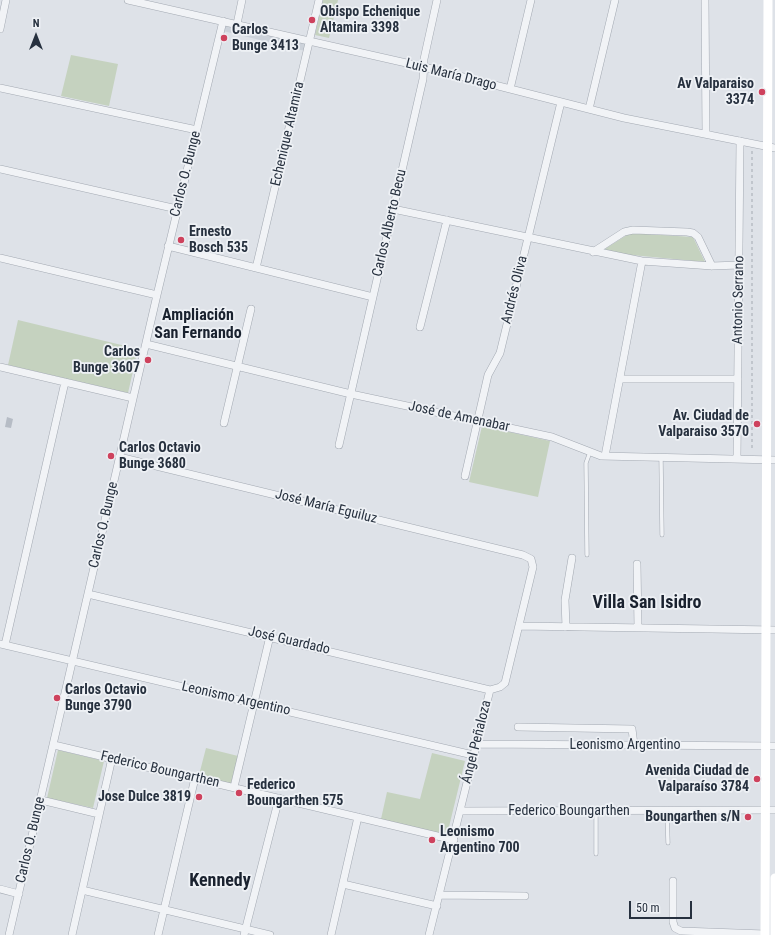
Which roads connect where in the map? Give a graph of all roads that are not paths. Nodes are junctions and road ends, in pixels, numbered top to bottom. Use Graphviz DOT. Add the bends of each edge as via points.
graph roads {
  1 [pos="6,0"];
  2 [pos="128,0"];
  3 [pos="242,0"];
  4 [pos="319,0"];
  5 [pos="437,0"];
  6 [pos="531,0"];
  7 [pos="615,0"];
  8 [pos="704,0"];
  9 [pos="768,0"];
  10 [pos="160,4"];
  11 [pos="223,21"];
  12 [pos="237,24"];
  13 [pos="0,29"];
  14 [pos="310,41"];
  15 [pos="424,67"];
  16 [pos="0,88"];
  17 [pos="510,89"];
  18 [pos="561,102"];
  19 [pos="589,109"];
  20 [pos="197,130"];
  21 [pos="706,134"];
  22 [pos="740,141"];
  23 [pos="771,147"];
  24 [pos="0,169"];
  25 [pos="178,209"];
  26 [pos="393,209"];
  27 [pos="447,220"];
  28 [pos="528,238"];
  29 [pos="168,246"];
  30 [pos="593,252"];
  31 [pos="0,258"];
  32 [pos="642,261"];
  33 [pos="739,265"];
  34 [pos="712,266"];
  35 [pos="256,268"];
  36 [pos="157,295"];
  37 [pos="373,297"];
  38 [pos="251,309"];
  39 [pos="420,327"];
  40 [pos="146,344"];
  41 [pos="0,367"];
  42 [pos="238,367"];
  43 [pos="620,379"];
  44 [pos="738,379"];
  45 [pos="65,382"];
  46 [pos="351,394"];
  47 [pos="133,398"];
  48 [pos="477,420"];
  49 [pos="224,423"];
  50 [pos="339,445"];
  51 [pos="590,452"];
  52 [pos="605,456"];
  53 [pos="120,457"];
  54 [pos="661,458"];
  55 [pos="737,459"];
  56 [pos="771,460"];
  57 [pos="465,476"];
  58 [pos="662,535"];
  59 [pos="587,555"];
  60 [pos="572,558"];
  61 [pos="531,559"];
  62 [pos="638,564"];
  63 [pos="88,594"];
  64 [pos="519,626"];
  65 [pos="566,627"];
  66 [pos="638,628"];
  67 [pos="765,629"];
  68 [pos="775,630"];
  69 [pos="270,636"];
  70 [pos="2,645"];
  71 [pos="73,661"];
  72 [pos="490,690"];
  73 [pos="254,704"];
  74 [pos="518,727"];
  75 [pos="476,744"];
  76 [pos="54,745"];
  77 [pos="634,745"];
  78 [pos="765,746"];
  79 [pos="775,746"];
  80 [pos="473,755"];
  81 [pos="112,758"];
  82 [pos="195,778"];
  83 [pos="234,787"];
  84 [pos="279,798"];
  85 [pos="41,800"];
  86 [pos="765,810"];
  87 [pos="775,810"];
  88 [pos="460,811"];
  89 [pos="596,811"];
  90 [pos="667,811"];
  91 [pos="99,814"];
  92 [pos="358,817"];
  93 [pos="454,840"];
  94 [pos="668,842"];
  95 [pos="596,854"];
  96 [pos="775,878"];
  97 [pos="673,881"];
  98 [pos="344,884"];
  99 [pos="0,889"];
  100 [pos="82,890"];
  101 [pos="19,894"];
  102 [pos="440,895"];
  103 [pos="525,896"];
  104 [pos="437,906"];
  105 [pos="164,910"];
  106 [pos="245,932"];
  107 [pos="765,934"];
  108 [pos="9,935"];
  109 [pos="72,935"];
  110 [pos="158,935"];
  111 [pos="270,935"];
  112 [pos="331,935"];
  113 [pos="429,935"];
  114 [pos="775,935"];
  1 -- 13 [label="street"];
  2 -- 10 [label="street, Luis María Drago"];
  3 -- 12 [label="street"];
  4 -- 14 [label="street, Echenique Altamira"];
  5 -- 15 [label="street, Carlos Alberto Becu"];
  6 -- 17 [label="street"];
  7 -- 19 [label="street"];
  8 -- 21 [label="street"];
  9 -- 23 [label="main road"];
  10 -- 11 [label="street, Luis María Drago"];
  11 -- 12 [label="street, Luis María Drago"];
  11 -- 20 [label="street, Carlos O. Bunge"];
  12 -- 14 [label="street, Luis María Drago"];
  14 -- 15 [label="street, Luis María Drago"];
  14 -- 35 [label="street, Echenique Altamira"];
  15 -- 17 [label="street, Luis María Drago"];
  15 -- 26 [label="street, Carlos Alberto Becu"];
  16 -- 20 [label="street"];
  17 -- 18 [label="street, Luis María Drago"];
  18 -- 19 [label="street, Luis María Drago"];
  18 -- 28 [label="street, Andrés Oliva"];
  19 -- 21 [label="street, Luis María Drago"];
  20 -- 25 [label="street, Carlos O. Bunge"];
  21 -- 22 [label="street, Luis María Drago"];
  22 -- 23 [label="street, Luis María Drago"];
  22 -- 33 [label="street, Antonio Serrano"];
  23 -- 56 [label="main road"];
  24 -- 25 [label="street"];
  25 -- 29 [label="street, Carlos O. Bunge"];
  26 -- 27 [label="street"];
  26 -- 37 [label="street, Carlos Alberto Becu"];
  27 -- 28 [label="street"];
  27 -- 39 [label="street"];
  28 -- 30 [label="street"];
  28 -- 48 [label="street, Andrés Oliva" via="500,353 488,375"];
  29 -- 35 [label="street"];
  29 -- 36 [label="street, Carlos O. Bunge"];
  30 -- 32 [label="street"];
  30 -- 34 [label="street" via="624,232 633,230 687,232 698,237"];
  31 -- 36 [label="street"];
  32 -- 34 [label="street"];
  32 -- 43 [label="street"];
  33 -- 34 [label="street"];
  33 -- 44 [label="street, Antonio Serrano"];
  35 -- 37 [label="street"];
  36 -- 40 [label="street, Carlos O. Bunge"];
  37 -- 46 [label="street, Carlos Alberto Becu"];
  38 -- 42 [label="street"];
  40 -- 42 [label="street, José de Amenabar"];
  40 -- 47 [label="street, Carlos O. Bunge"];
  41 -- 45 [label="street"];
  42 -- 46 [label="street, José de Amenabar"];
  42 -- 49 [label="street"];
  43 -- 44 [label="street"];
  43 -- 52 [label="street"];
  44 -- 55 [label="street, Antonio Serrano"];
  45 -- 47 [label="street"];
  45 -- 70 [label="street"];
  46 -- 48 [label="street, José de Amenabar"];
  46 -- 50 [label="street, Carlos Alberto Becu"];
  47 -- 53 [label="street, Carlos O. Bunge"];
  48 -- 51 [label="street, José de Amenabar" via="564,440"];
  48 -- 57 [label="street, Andrés Oliva"];
  51 -- 52 [label="street, José de Amenabar"];
  51 -- 59 [label="lane" via="586,463"];
  52 -- 54 [label="street, José de Amenabar"];
  53 -- 61 [label="street, José María Eguiluz"];
  53 -- 63 [label="street, Carlos O. Bunge"];
  54 -- 55 [label="street, José de Amenabar"];
  54 -- 58 [label="lane"];
  55 -- 56 [label="street, José de Amenabar"];
  56 -- 67 [label="main road"];
  60 -- 65 [label="street" via="565,600"];
  61 -- 64 [label="street, Ángel Peñaloza" via="533,566"];
  62 -- 66 [label="street"];
  63 -- 69 [label="street, José Guardado"];
  63 -- 71 [label="street, Carlos O. Bunge"];
  64 -- 65 [label="street"];
  64 -- 72 [label="street, Ángel Peñaloza" via="505,683"];
  65 -- 66 [label="street"];
  66 -- 67 [label="street"];
  67 -- 68 [label="street"];
  67 -- 78 [label="main road"];
  69 -- 72 [label="street, José Guardado"];
  69 -- 73 [label="street"];
  70 -- 71 [label="street, Leonismo Argentino"];
  71 -- 73 [label="street, Leonismo Argentino"];
  71 -- 76 [label="street, Carlos O. Bunge"];
  72 -- 75 [label="street, Ángel Peñaloza"];
  73 -- 80 [label="street, Leonismo Argentino"];
  73 -- 83 [label="street"];
  74 -- 77 [label="street" via="632,729"];
  75 -- 77 [label="street, Leonismo Argentino"];
  75 -- 80 [label="street, Ángel Peñaloza"];
  76 -- 81 [label="street, Federico Boungarthen"];
  76 -- 85 [label="street, Carlos O. Bunge"];
  77 -- 78 [label="street, Leonismo Argentino"];
  78 -- 79 [label="street, Leonismo Argentino"];
  78 -- 86 [label="main road"];
  80 -- 88 [label="street, Ángel Peñaloza"];
  81 -- 82 [label="street, Federico Boungarthen"];
  81 -- 91 [label="street"];
  82 -- 83 [label="street, Federico Boungarthen"];
  82 -- 105 [label="street"];
  83 -- 84 [label="street, Federico Boungarthen"];
  84 -- 92 [label="street, Federico Boungarthen"];
  84 -- 106 [label="street"];
  85 -- 91 [label="street"];
  85 -- 101 [label="street, Carlos O. Bunge"];
  86 -- 87 [label="street, Federico Boungarthen"];
  86 -- 90 [label="street, Federico Boungarthen"];
  86 -- 107 [label="main road"];
  88 -- 89 [label="street, Federico Boungarthen"];
  88 -- 93 [label="street, Ángel Peñaloza"];
  89 -- 90 [label="street, Federico Boungarthen"];
  89 -- 95 [label="lane"];
  90 -- 94 [label="lane"];
  91 -- 100 [label="street"];
  92 -- 93 [label="street, Federico Boungarthen"];
  92 -- 98 [label="street"];
  93 -- 102 [label="street, Ángel Peñaloza"];
  96 -- 114 [label="main road"];
  97 -- 107 [label="street" via="675,928 681,931"];
  98 -- 104 [label="street"];
  98 -- 112 [label="street"];
  99 -- 101 [label="street"];
  100 -- 105 [label="street"];
  100 -- 109 [label="street"];
  101 -- 108 [label="street, Carlos O. Bunge"];
  102 -- 103 [label="street"];
  102 -- 104 [label="street, Ángel Peñaloza"];
  104 -- 113 [label="street, Ángel Peñaloza"];
  105 -- 106 [label="street"];
  105 -- 110 [label="street"];
  106 -- 111 [label="street"];
}
